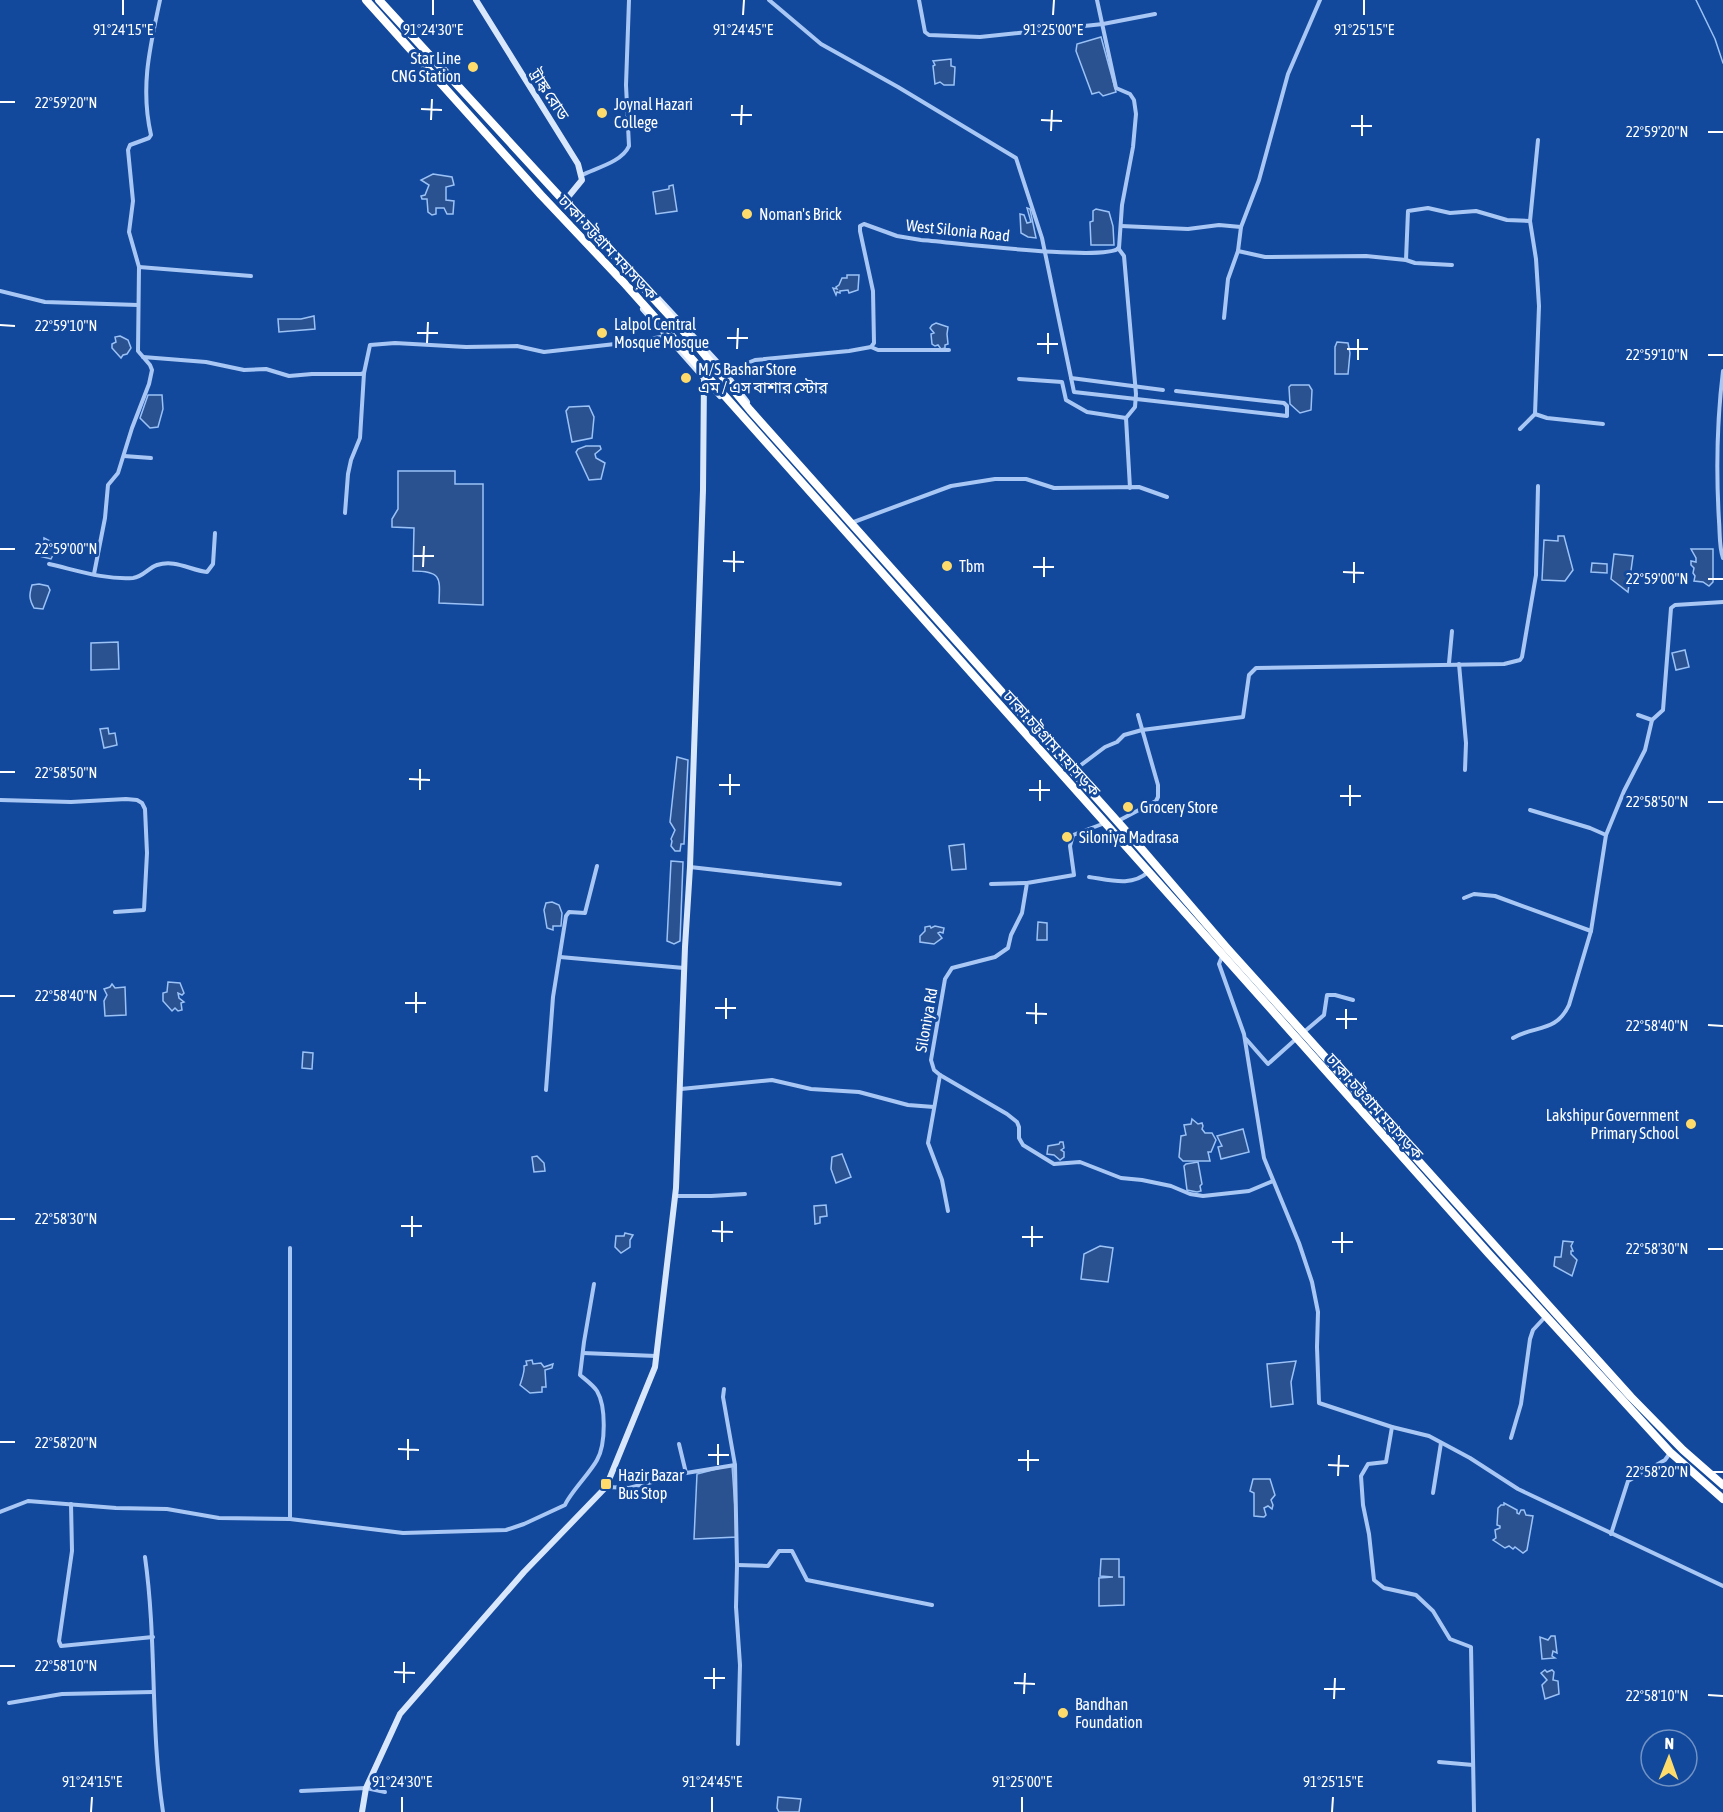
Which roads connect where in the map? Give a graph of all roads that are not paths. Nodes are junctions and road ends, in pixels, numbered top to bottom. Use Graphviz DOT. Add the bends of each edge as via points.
graph roads {
  1 [pos="160,0"];
  2 [pos="366,0"];
  3 [pos="379,0"];
  4 [pos="477,0"];
  5 [pos="629,0"];
  6 [pos="769,0"];
  7 [pos="919,0"];
  8 [pos="1097,0"];
  9 [pos="1320,0"];
  10 [pos="1155,14"];
  11 [pos="1103,24"];
  12 [pos="506,138"];
  13 [pos="1538,140"];
  14 [pos="498,146"];
  15 [pos="520,153"];
  16 [pos="510,160"];
  17 [pos="582,174"];
  18 [pos="564,202"];
  19 [pos="1530,221"];
  20 [pos="585,225"];
  21 [pos="1121,226"];
  22 [pos="1241,227"];
  23 [pos="576,233"];
  24 [pos="1118,248"];
  25 [pos="1044,250"];
  26 [pos="1238,251"];
  27 [pos="1406,260"];
  28 [pos="1452,265"];
  29 [pos="139,267"];
  30 [pos="251,276"];
  31 [pos="643,288"];
  32 [pos="0,291"];
  33 [pos="634,293"];
  34 [pos="138,305"];
  35 [pos="1224,318"];
  36 [pos="666,336"];
  37 [pos="871,347"];
  38 [pos="949,350"];
  39 [pos="142,357"];
  40 [pos="1723,371"];
  41 [pos="725,372"];
  42 [pos="364,373"];
  43 [pos="704,378"];
  44 [pos="1071,378"];
  45 [pos="1018,379"];
  46 [pos="1136,388"];
  47 [pos="714,389"];
  48 [pos="1164,390"];
  49 [pos="1176,391"];
  50 [pos="704,396"];
  51 [pos="1135,399"];
  52 [pos="752,413"];
  53 [pos="1536,414"];
  54 [pos="744,417"];
  55 [pos="1126,418"];
  56 [pos="1603,424"];
  57 [pos="1520,429"];
  58 [pos="124,456"];
  59 [pos="151,458"];
  60 [pos="1538,486"];
  61 [pos="1130,488"];
  62 [pos="1167,497"];
  63 [pos="345,513"];
  64 [pos="850,524"];
  65 [pos="215,533"];
  66 [pos="1723,558"];
  67 [pos="50,564"];
  68 [pos="94,574"];
  69 [pos="1723,602"];
  70 [pos="1452,631"];
  71 [pos="1449,663"];
  72 [pos="1459,664"];
  73 [pos="986,674"];
  74 [pos="978,682"];
  75 [pos="997,686"];
  76 [pos="987,692"];
  77 [pos="1638,715"];
  78 [pos="1138,716"];
  79 [pos="1652,720"];
  80 [pos="1142,730"];
  81 [pos="1465,770"];
  82 [pos="1073,771"];
  83 [pos="0,800"];
  84 [pos="1530,810"];
  85 [pos="1117,821"];
  86 [pos="1106,823"];
  87 [pos="1606,835"];
  88 [pos="597,866"];
  89 [pos="690,867"];
  90 [pos="1149,871"];
  91 [pos="1089,877"];
  92 [pos="1027,883"];
  93 [pos="840,884"];
  94 [pos="991,884"];
  95 [pos="1464,898"];
  96 [pos="114,912"];
  97 [pos="1591,932"];
  98 [pos="1223,954"];
  99 [pos="560,957"];
  100 [pos="684,968"];
  101 [pos="1353,1000"];
  102 [pos="1303,1033"];
  103 [pos="1245,1038"];
  104 [pos="1514,1038"];
  105 [pos="1296,1039"];
  106 [pos="940,1075"];
  107 [pos="681,1089"];
  108 [pos="546,1090"];
  109 [pos="934,1107"];
  110 [pos="1273,1181"];
  111 [pos="745,1194"];
  112 [pos="676,1196"];
  113 [pos="948,1211"];
  114 [pos="290,1248"];
  115 [pos="594,1284"];
  116 [pos="1546,1315"];
  117 [pos="583,1353"];
  118 [pos="656,1356"];
  119 [pos="724,1389"];
  120 [pos="1392,1427"];
  121 [pos="1511,1438"];
  122 [pos="1441,1443"];
  123 [pos="679,1444"];
  124 [pos="1670,1452"];
  125 [pos="735,1465"];
  126 [pos="686,1473"];
  127 [pos="1723,1485"];
  128 [pos="606,1487"];
  129 [pos="1433,1493"];
  130 [pos="1723,1499"];
  131 [pos="71,1504"];
  132 [pos="0,1512"];
  133 [pos="290,1519"];
  134 [pos="1611,1534"];
  135 [pos="145,1557"];
  136 [pos="737,1565"];
  137 [pos="1723,1586"];
  138 [pos="932,1605"];
  139 [pos="153,1637"];
  140 [pos="153,1692"];
  141 [pos="9,1703"];
  142 [pos="738,1744"];
  143 [pos="1439,1762"];
  144 [pos="1473,1765"];
  145 [pos="366,1788"];
  146 [pos="301,1791"];
  147 [pos="385,1792"];
  148 [pos="163,1812"];
  149 [pos="362,1812"];
  150 [pos="1474,1812"];
  1 -- 29 [label="street" via="145,80 151,135 130,145 128,150 133,201 129,232"];
  2 -- 14 [label="highway, ঢাকা-চট্টগ্রাম মহাসড়ক"];
  3 -- 12 [label="highway, ঢাকা-চট্টগ্রাম মহাসড়ক"];
  4 -- 17 [label="main road, ট্রাঙ্ক রোড" via="570,148"];
  5 -- 17 [label="street" via="628,146 626,152 610,162"];
  6 -- 25 [label="street" via="821,44 1016,158"];
  7 -- 11 [label="street" via="925,32 929,35 980,37"];
  8 -- 11 [label="street"];
  9 -- 22 [label="street" via="1288,74 1259,180"];
  10 -- 11 [label="street"];
  11 -- 21 [label="street" via="1116,88 1130,94 1136,106"];
  12 -- 14 [label="highway" via="506,146"];
  12 -- 15 [label="highway, ঢাকা-চট্টগ্রাম মহাসড়ক"];
  13 -- 19 [label="street"];
  14 -- 16 [label="highway, ঢাকা-চট্টগ্রাম মহাসড়ক"];
  15 -- 16 [label="highway" via="511,152"];
  15 -- 18 [label="highway, ঢাকা-চট্টগ্রাম মহাসড়ক"];
  16 -- 23 [label="highway, ঢাকা-চট্টগ্রাম মহাসড়ক"];
  17 -- 18 [label="main road" via="582,180"];
  18 -- 20 [label="highway, ঢাকা-চট্টগ্রাম মহাসড়ক"];
  19 -- 27 [label="street" via="1428,208 1408,211"];
  19 -- 53 [label="street" via="1539,306"];
  20 -- 23 [label="highway"];
  20 -- 31 [label="highway, ঢাকা-চট্টগ্রাম মহাসড়ক"];
  21 -- 22 [label="street" via="1188,230 1219,225"];
  21 -- 24 [label="street"];
  22 -- 26 [label="street"];
  23 -- 33 [label="highway, ঢাকা-চট্টগ্রাম মহাসড়ক"];
  24 -- 25 [label="street, West Silonia Road" via="1102,253"];
  24 -- 46 [label="street" via="1124,256"];
  25 -- 37 [label="street, West Silonia Road" via="921,240 860,226 873,291"];
  25 -- 44 [label="street"];
  26 -- 27 [label="street" via="1265,257 1366,256"];
  26 -- 35 [label="street" via="1228,279"];
  27 -- 28 [label="street"];
  29 -- 30 [label="street"];
  29 -- 34 [label="street"];
  31 -- 41 [label="main road" via="676,316"];
  31 -- 52 [label="highway, ঢাকা-চট্টগ্রাম মহাসড়ক"];
  32 -- 34 [label="street" via="45,302"];
  33 -- 36 [label="main road"];
  33 -- 54 [label="highway, ঢাকা-চট্টগ্রাম মহাসড়ক"];
  34 -- 39 [label="street" via="138,351"];
  36 -- 42 [label="street" via="544,352 517,346 370,345"];
  36 -- 43 [label="main road"];
  37 -- 38 [label="street"];
  37 -- 41 [label="street" via="755,360"];
  39 -- 42 [label="street" via="206,362 244,370 266,369 289,376"];
  39 -- 58 [label="street" via="152,370"];
  40 -- 66 [label="street" via="1718,467"];
  41 -- 52 [label="main road"];
  42 -- 63 [label="street" via="360,438 348,474"];
  43 -- 47 [label="main road"];
  43 -- 50 [label="main road"];
  44 -- 46 [label="street"];
  44 -- 51 [label="street" via="1074,392"];
  45 -- 55 [label="street" via="1062,382 1066,400 1087,412"];
  46 -- 48 [label="street"];
  46 -- 51 [label="street"];
  47 -- 50 [label="main road" via="708,389"];
  47 -- 54 [label="main road"];
  49 -- 51 [label="street" via="1284,403 1287,416"];
  50 -- 89 [label="main road"];
  51 -- 55 [label="street" via="1135,407"];
  52 -- 64 [label="highway, ঢাকা-চট্টগ্রাম মহাসড়ক"];
  53 -- 56 [label="street"];
  53 -- 57 [label="street"];
  54 -- 74 [label="highway, ঢাকা-চট্টগ্রাম মহাসড়ক"];
  55 -- 61 [label="street"];
  58 -- 59 [label="street"];
  58 -- 68 [label="street" via="108,485"];
  60 -- 72 [label="street" via="1536,575 1522,657 1504,664"];
  61 -- 62 [label="street" via="1139,487"];
  61 -- 64 [label="street" via="1054,488 1026,479 981,480 951,486"];
  64 -- 73 [label="highway, ঢাকা-চট্টগ্রাম মহাসড়ক"];
  65 -- 68 [label="street" via="213,564 207,572 163,563 134,578"];
  67 -- 68 [label="street"];
  69 -- 79 [label="street" via="1672,605 1663,710"];
  70 -- 71 [label="street"];
  71 -- 72 [label="street"];
  71 -- 80 [label="street" via="1256,668 1249,675 1243,717"];
  72 -- 81 [label="street"];
  73 -- 74 [label="highway" via="985,681"];
  73 -- 75 [label="highway, ঢাকা-চট্টগ্রাম মহাসড়ক"];
  74 -- 76 [label="highway, ঢাকা-চট্টগ্রাম মহাসড়ক"];
  75 -- 76 [label="highway" via="988,684"];
  75 -- 82 [label="highway, ঢাকা-চট্টগ্রাম মহাসড়ক"];
  76 -- 86 [label="highway, ঢাকা-চট্টগ্রাম মহাসড়ক"];
  77 -- 79 [label="street"];
  78 -- 80 [label="street"];
  79 -- 87 [label="street" via="1645,750"];
  80 -- 82 [label="street" via="1125,735"];
  80 -- 85 [label="street" via="1158,797"];
  82 -- 85 [label="highway, ঢাকা-চট্টগ্রাম মহাসড়ক"];
  83 -- 96 [label="street" via="126,799 142,803 147,853 144,910"];
  84 -- 87 [label="street"];
  85 -- 102 [label="highway, ঢাকা-চট্টগ্রাম মহাসড়ক"];
  86 -- 90 [label="highway, ঢাকা-চট্টগ্রাম মহাসড়ক"];
  86 -- 92 [label="street" via="1073,834 1070,846 1074,875"];
  87 -- 97 [label="street"];
  88 -- 99 [label="street" via="585,913 569,912 566,916"];
  89 -- 93 [label="street"];
  89 -- 100 [label="main road"];
  90 -- 91 [label="street" via="1135,881"];
  90 -- 98 [label="highway, ঢাকা-চট্টগ্রাম মহাসড়ক"];
  92 -- 94 [label="street"];
  92 -- 106 [label="street, Siloniya Rd" via="1022,913 1008,948 994,957 956,966 945,979 931,1060"];
  95 -- 97 [label="street" via="1474,894 1495,896"];
  97 -- 104 [label="street" via="1564,1014 1548,1027 1524,1031"];
  98 -- 103 [label="street" via="1220,971"];
  98 -- 105 [label="highway, ঢাকা-চট্টগ্রাম মহাসড়ক"];
  99 -- 100 [label="street"];
  99 -- 108 [label="street"];
  100 -- 107 [label="main road"];
  101 -- 102 [label="street" via="1327,996 1324,1015"];
  102 -- 127 [label="highway, ঢাকা-চট্টগ্রাম মহাসড়ক" via="1631,1397"];
  103 -- 105 [label="street" via="1268,1064"];
  103 -- 110 [label="street" via="1264,1158"];
  105 -- 116 [label="highway, ঢাকা-চট্টগ্রাম মহাসড়ক"];
  106 -- 109 [label="street"];
  106 -- 110 [label="street" via="1017,1122 1023,1145 1054,1164 1080,1162 1121,1178 1203,1196 1249,1191"];
  107 -- 109 [label="street" via="772,1080 812,1089 859,1092 908,1106"];
  107 -- 112 [label="main road"];
  109 -- 113 [label="street" via="928,1143"];
  110 -- 120 [label="street" via="1312,1282 1318,1312 1319,1403"];
  111 -- 112 [label="street"];
  112 -- 118 [label="main road"];
  114 -- 133 [label="street"];
  115 -- 117 [label="street"];
  116 -- 121 [label="street" via="1530,1340 1521,1404"];
  116 -- 124 [label="highway, ঢাকা-চট্টগ্রাম মহাসড়ক"];
  117 -- 118 [label="street"];
  117 -- 133 [label="street" via="580,1375 598,1393 603,1431 599,1457 566,1505 506,1530 403,1533"];
  118 -- 128 [label="main road"];
  119 -- 125 [label="street"];
  120 -- 122 [label="street"];
  120 -- 144 [label="street" via="1386,1462 1368,1464 1361,1476 1374,1580 1384,1588 1416,1595 1433,1611 1450,1639 1471,1647"];
  122 -- 129 [label="street"];
  122 -- 134 [label="street" via="1518,1489"];
  123 -- 126 [label="street"];
  124 -- 130 [label="highway, ঢাকা-চট্টগ্রাম মহাসড়ক"];
  124 -- 134 [label="street" via="1665,1460 1628,1480"];
  125 -- 126 [label="street"];
  125 -- 136 [label="street"];
  126 -- 128 [label="street" via="628,1488"];
  128 -- 145 [label="main road" via="524,1572 400,1714"];
  131 -- 132 [label="street" via="28,1502"];
  131 -- 133 [label="street" via="167,1509 219,1518"];
  131 -- 139 [label="street" via="72,1551 61,1646"];
  134 -- 137 [label="street"];
  135 -- 139 [label="street"];
  136 -- 138 [label="street" via="768,1566 779,1551 792,1551 807,1580"];
  136 -- 142 [label="street"];
  139 -- 140 [label="street"];
  140 -- 141 [label="street" via="62,1694"];
  140 -- 148 [label="street"];
  143 -- 144 [label="street"];
  144 -- 150 [label="street"];
  145 -- 146 [label="street"];
  145 -- 147 [label="street"];
  145 -- 149 [label="main road"];
}
